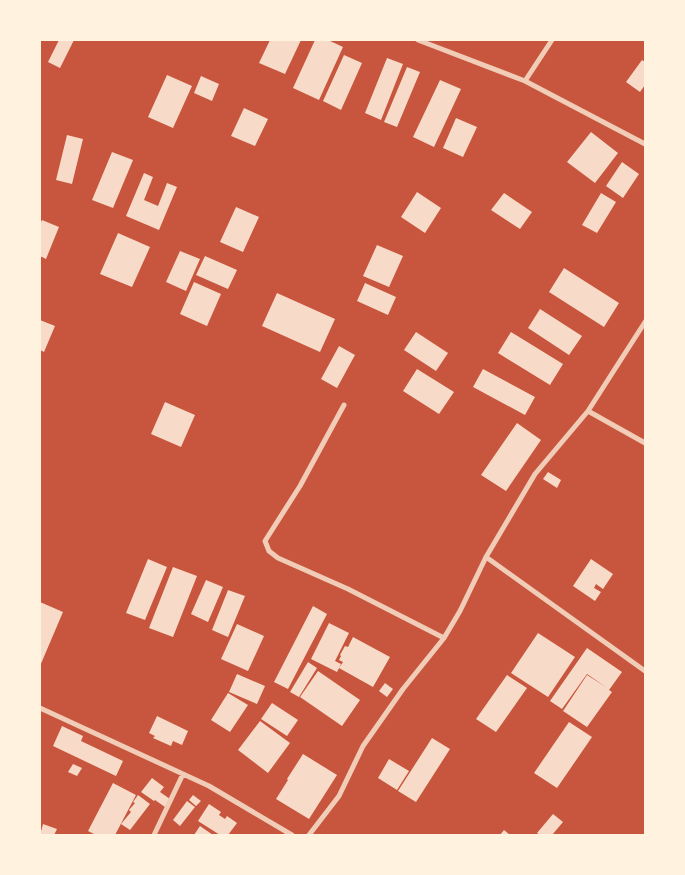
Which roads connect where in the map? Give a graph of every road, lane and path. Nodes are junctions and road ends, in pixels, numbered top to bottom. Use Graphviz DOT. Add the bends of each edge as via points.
graph roads {
  1 [pos="418,40"];
  2 [pos="552,40"];
  3 [pos="525,81"];
  4 [pos="645,144"];
  5 [pos="645,322"];
  6 [pos="344,405"];
  7 [pos="588,411"];
  8 [pos="645,443"];
  9 [pos="486,557"];
  10 [pos="444,638"];
  11 [pos="645,671"];
  12 [pos="40,708"];
  13 [pos="183,774"];
  14 [pos="154,835"];
  15 [pos="292,835"];
  16 [pos="309,835"];
  1 -- 3 [label="street"];
  2 -- 3 [label="street"];
  3 -- 4 [label="street"];
  5 -- 7 [label="street"];
  6 -- 10 [label="street" via="266,541 269,551"];
  7 -- 8 [label="street"];
  7 -- 9 [label="street" via="536,474"];
  9 -- 10 [label="street"];
  9 -- 11 [label="street"];
  10 -- 16 [label="street" via="363,746 339,796"];
  12 -- 13 [label="street"];
  13 -- 14 [label="street"];
  13 -- 15 [label="street"];
}
